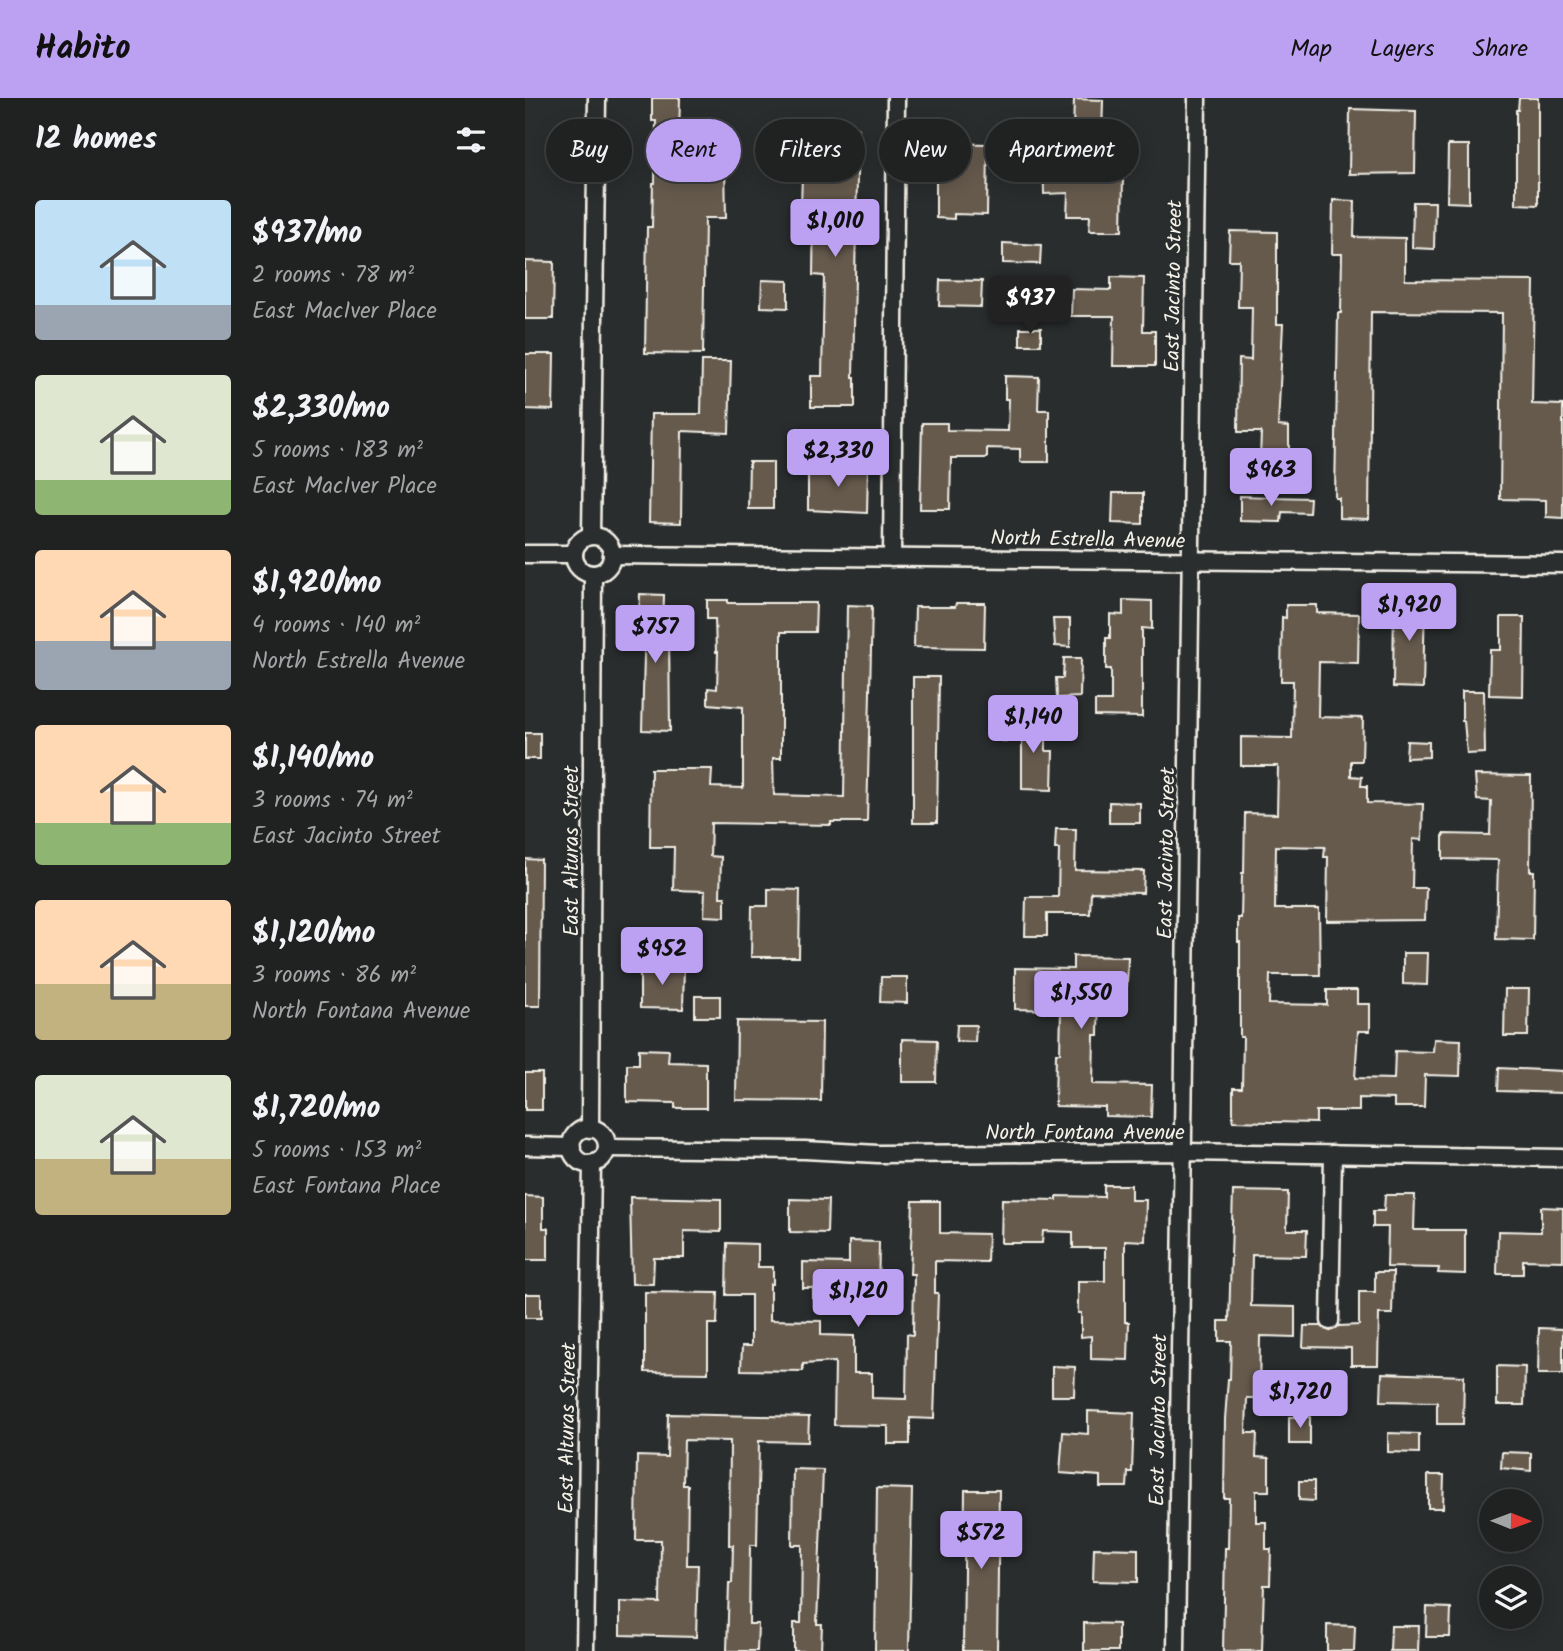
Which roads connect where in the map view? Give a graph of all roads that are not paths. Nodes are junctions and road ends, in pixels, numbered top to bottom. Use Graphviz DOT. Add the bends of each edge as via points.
graph roads {
  1 [pos="597,98"];
  2 [pos="896,98"];
  3 [pos="1197,98"];
  4 [pos="591,536"];
  5 [pos="525,554"];
  6 [pos="574,554"];
  7 [pos="613,555"];
  8 [pos="892,558"];
  9 [pos="1191,562"];
  10 [pos="1563,564"];
  11 [pos="593,574"];
  12 [pos="590,1129"];
  13 [pos="525,1146"];
  14 [pos="572,1147"];
  15 [pos="607,1148"];
  16 [pos="1183,1152"];
  17 [pos="1333,1154"];
  18 [pos="1563,1157"];
  19 [pos="591,1164"];
  20 [pos="1330,1321"];
  21 [pos="585,1651"];
  22 [pos="1176,1651"];
  1 -- 4 [label="street"];
  2 -- 8 [label="street"];
  3 -- 9 [label="street, East Jacinto Street"];
  4 -- 6 [label="street" via="581,540"];
  4 -- 7 [label="street" via="604,538"];
  5 -- 6 [label="street"];
  6 -- 11 [label="street" via="578,566"];
  7 -- 8 [label="street, North Estrella Avenue"];
  7 -- 11 [label="street" via="605,571"];
  8 -- 9 [label="street, North Estrella Avenue"];
  9 -- 10 [label="street, North Estrella Avenue"];
  9 -- 16 [label="street, East Jacinto Street"];
  11 -- 12 [label="street, East Alturas Street"];
  12 -- 14 [label="street" via="579,1132"];
  12 -- 15 [label="street" via="601,1133"];
  13 -- 14 [label="street"];
  14 -- 19 [label="street" via="577,1159"];
  15 -- 16 [label="street, North Fontana Avenue" via="878,1154"];
  15 -- 19 [label="street" via="603,1158"];
  16 -- 17 [label="street, North Fontana Avenue"];
  16 -- 22 [label="street, East Jacinto Street"];
  17 -- 18 [label="street, North Fontana Avenue"];
  17 -- 20 [label="street"];
  19 -- 21 [label="street, East Alturas Street"];
}
